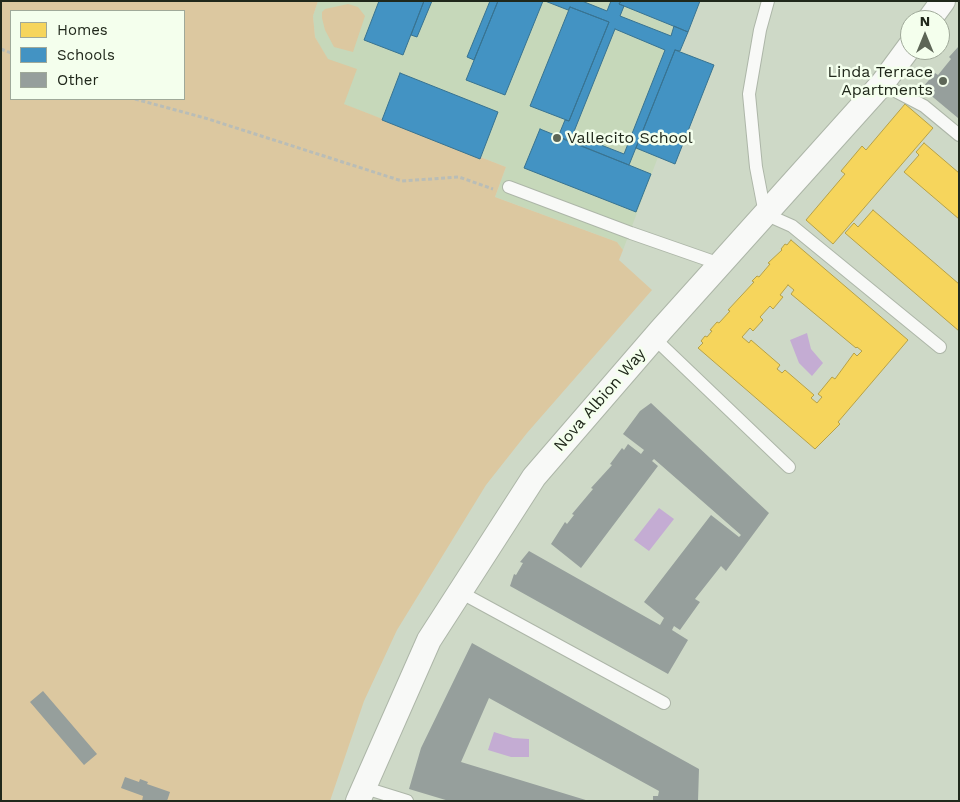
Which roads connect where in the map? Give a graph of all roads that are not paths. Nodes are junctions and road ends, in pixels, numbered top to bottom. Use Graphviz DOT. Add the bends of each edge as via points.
graph roads {
  1 [pos="768,1"];
  2 [pos="900,60"];
  3 [pos="882,84"];
  4 [pos="959,135"];
  5 [pos="509,187"];
  6 [pos="765,214"];
  7 [pos="720,264"];
  8 [pos="654,338"];
  9 [pos="940,346"];
  10 [pos="789,467"];
  11 [pos="460,592"];
  12 [pos="664,703"];
  13 [pos="360,794"];
  14 [pos="407,801"];
  1 -- 6 [label="lane" via="753,71 750,113"];
  2 -- 3 [label="street, Nova Albion Way"];
  3 -- 4 [label="lane" via="924,106"];
  3 -- 6 [label="street, Nova Albion Way"];
  5 -- 7 [label="lane"];
  6 -- 7 [label="street, Nova Albion Way"];
  6 -- 9 [label="lane" via="792,226"];
  7 -- 8 [label="street, Nova Albion Way"];
  8 -- 10 [label="lane"];
  8 -- 11 [label="street, Nova Albion Way" via="534,477"];
  11 -- 12 [label="lane"];
  11 -- 13 [label="street, Nova Albion Way" via="429,640"];
  13 -- 14 [label="lane"];
}
